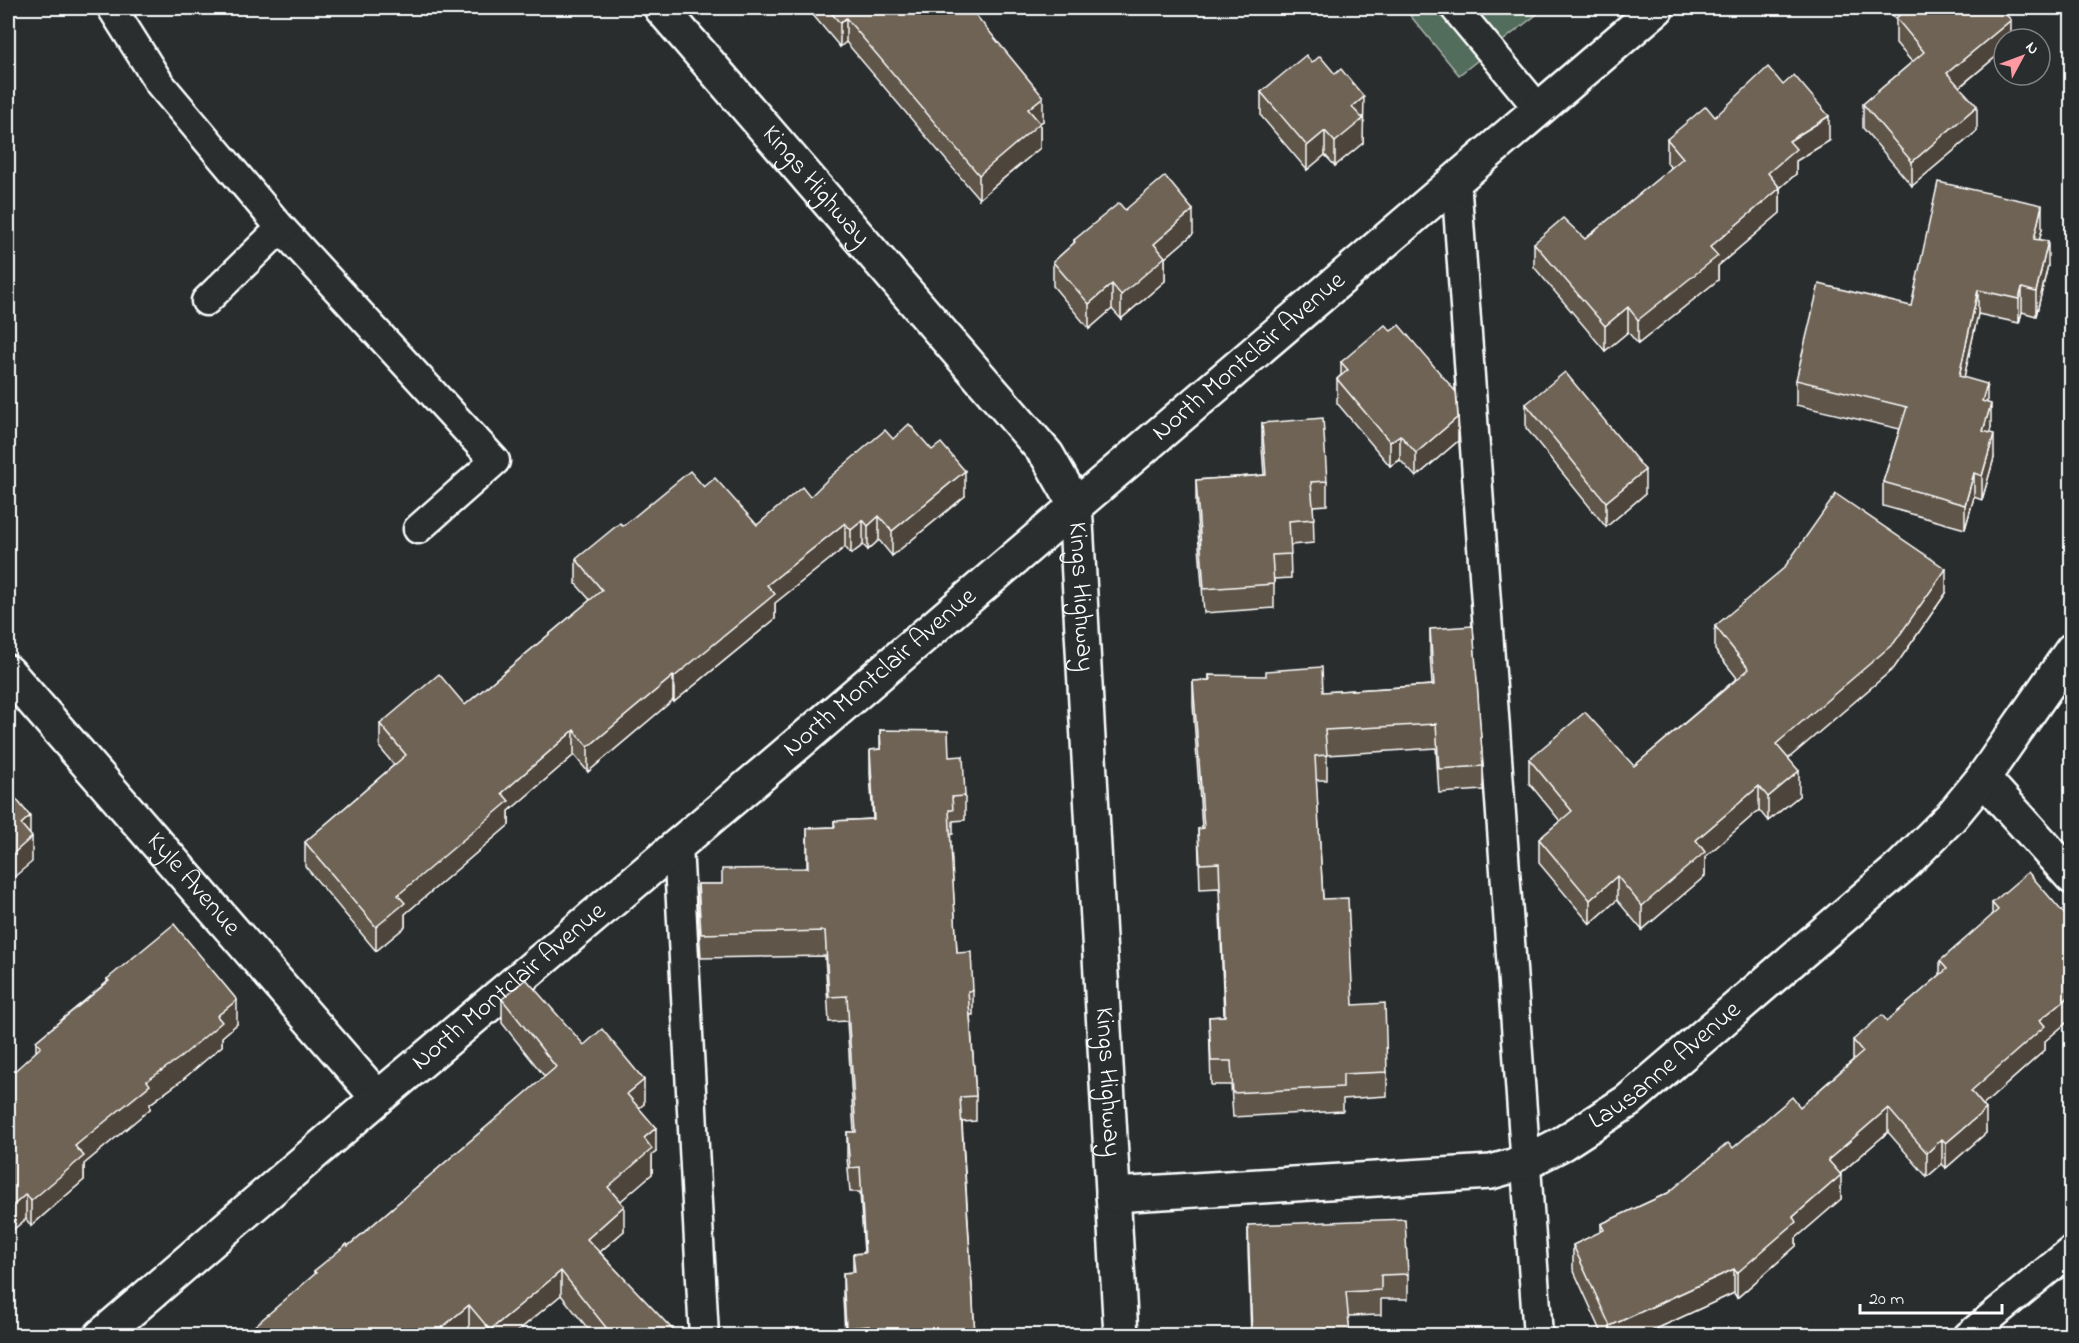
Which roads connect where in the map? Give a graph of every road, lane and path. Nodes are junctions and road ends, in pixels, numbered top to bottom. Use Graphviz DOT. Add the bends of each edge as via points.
graph roads {
  1 [pos="112,8"];
  2 [pos="661,8"];
  3 [pos="1455,8"];
  4 [pos="1657,8"];
  5 [pos="1538,108"];
  6 [pos="1456,179"];
  7 [pos="281,228"];
  8 [pos="206,301"];
  9 [pos="1075,504"];
  10 [pos="418,529"];
  11 [pos="2072,650"];
  12 [pos="8,672"];
  13 [pos="1983,778"];
  14 [pos="678,845"];
  15 [pos="2072,877"];
  16 [pos="378,1098"];
  17 [pos="1526,1162"];
  18 [pos="1113,1195"];
  19 [pos="2072,1250"];
  20 [pos="101,1335"];
  21 [pos="704,1335"];
  22 [pos="1121,1335"];
  23 [pos="1538,1335"];
  24 [pos="1968,1335"];
  1 -- 7 [label="lane" via="160,84"];
  2 -- 9 [label="street, Kings Highway" via="1047,455"];
  3 -- 5 [label="lane"];
  4 -- 5 [label="street, North Montclair Avenue"];
  5 -- 6 [label="street, North Montclair Avenue"];
  6 -- 9 [label="street, North Montclair Avenue"];
  6 -- 17 [label="lane"];
  7 -- 8 [label="lane"];
  7 -- 10 [label="lane" via="495,461"];
  9 -- 14 [label="street, North Montclair Avenue"];
  9 -- 18 [label="street, Kings Highway"];
  11 -- 13 [label="street, Lausanne Avenue"];
  12 -- 16 [label="street, Kyle Avenue"];
  13 -- 15 [label="street"];
  13 -- 17 [label="street, Lausanne Avenue" via="1902,866 1628,1101"];
  14 -- 16 [label="street, North Montclair Avenue"];
  14 -- 21 [label="lane"];
  16 -- 20 [label="street, North Montclair Avenue"];
  17 -- 18 [label="street, Lausanne Avenue" via="1491,1172"];
  17 -- 23 [label="lane"];
  18 -- 22 [label="street, Kings Highway"];
  19 -- 24 [label="lane"];
}
